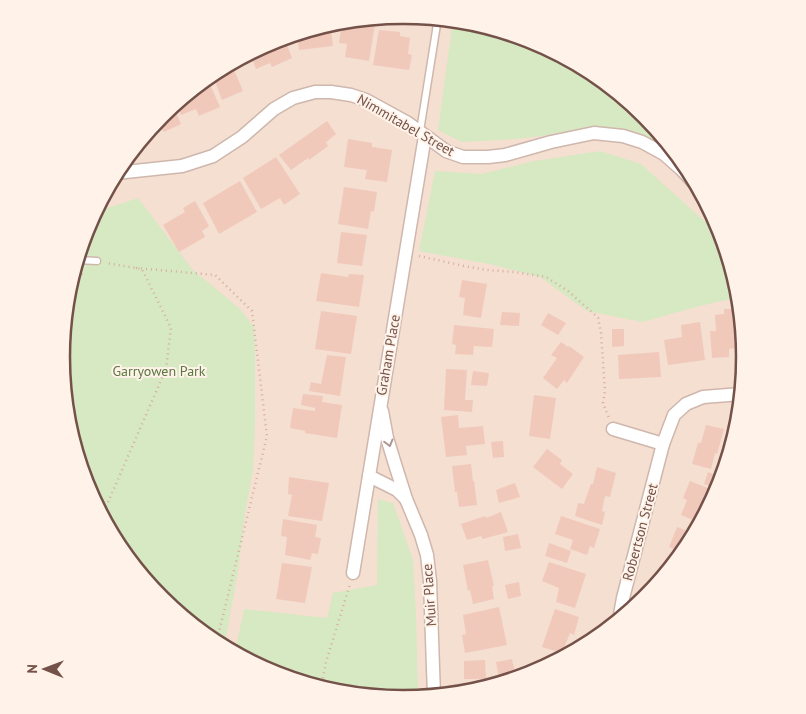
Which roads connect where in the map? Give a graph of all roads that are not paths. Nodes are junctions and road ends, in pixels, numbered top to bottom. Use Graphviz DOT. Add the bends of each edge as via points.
graph roads {
  1 [pos="437,26"];
  2 [pos="422,134"];
  3 [pos="672,161"];
  4 [pos="126,172"];
  5 [pos="84,260"];
  6 [pos="97,261"];
  7 [pos="382,395"];
  8 [pos="734,395"];
  9 [pos="613,429"];
  10 [pos="663,444"];
  11 [pos="369,476"];
  12 [pos="406,498"];
  13 [pos="353,573"];
  14 [pos="621,610"];
  15 [pos="434,689"];
  1 -- 2 [label="lane, Graham Place"];
  2 -- 3 [label="street, Nimmitabel Street" via="452,153 480,158 594,133 623,136 642,142"];
  2 -- 4 [label="street, Nimmitabel Street" via="393,114 358,97 340,92 315,92 283,104 213,156 182,166"];
  2 -- 7 [label="street, Graham Place"];
  5 -- 6 [label="lane"];
  7 -- 11 [label="street, Graham Place"];
  7 -- 12 [label="street, Muir Place, one-way" via="387,438"];
  8 -- 10 [label="street, Robertson Street" via="703,397 686,404 674,415"];
  9 -- 10 [label="street"];
  10 -- 14 [label="street, Robertson Street"];
  11 -- 12 [label="street"];
  11 -- 13 [label="street, Graham Place"];
  12 -- 15 [label="street, Muir Place" via="427,555"];
}
